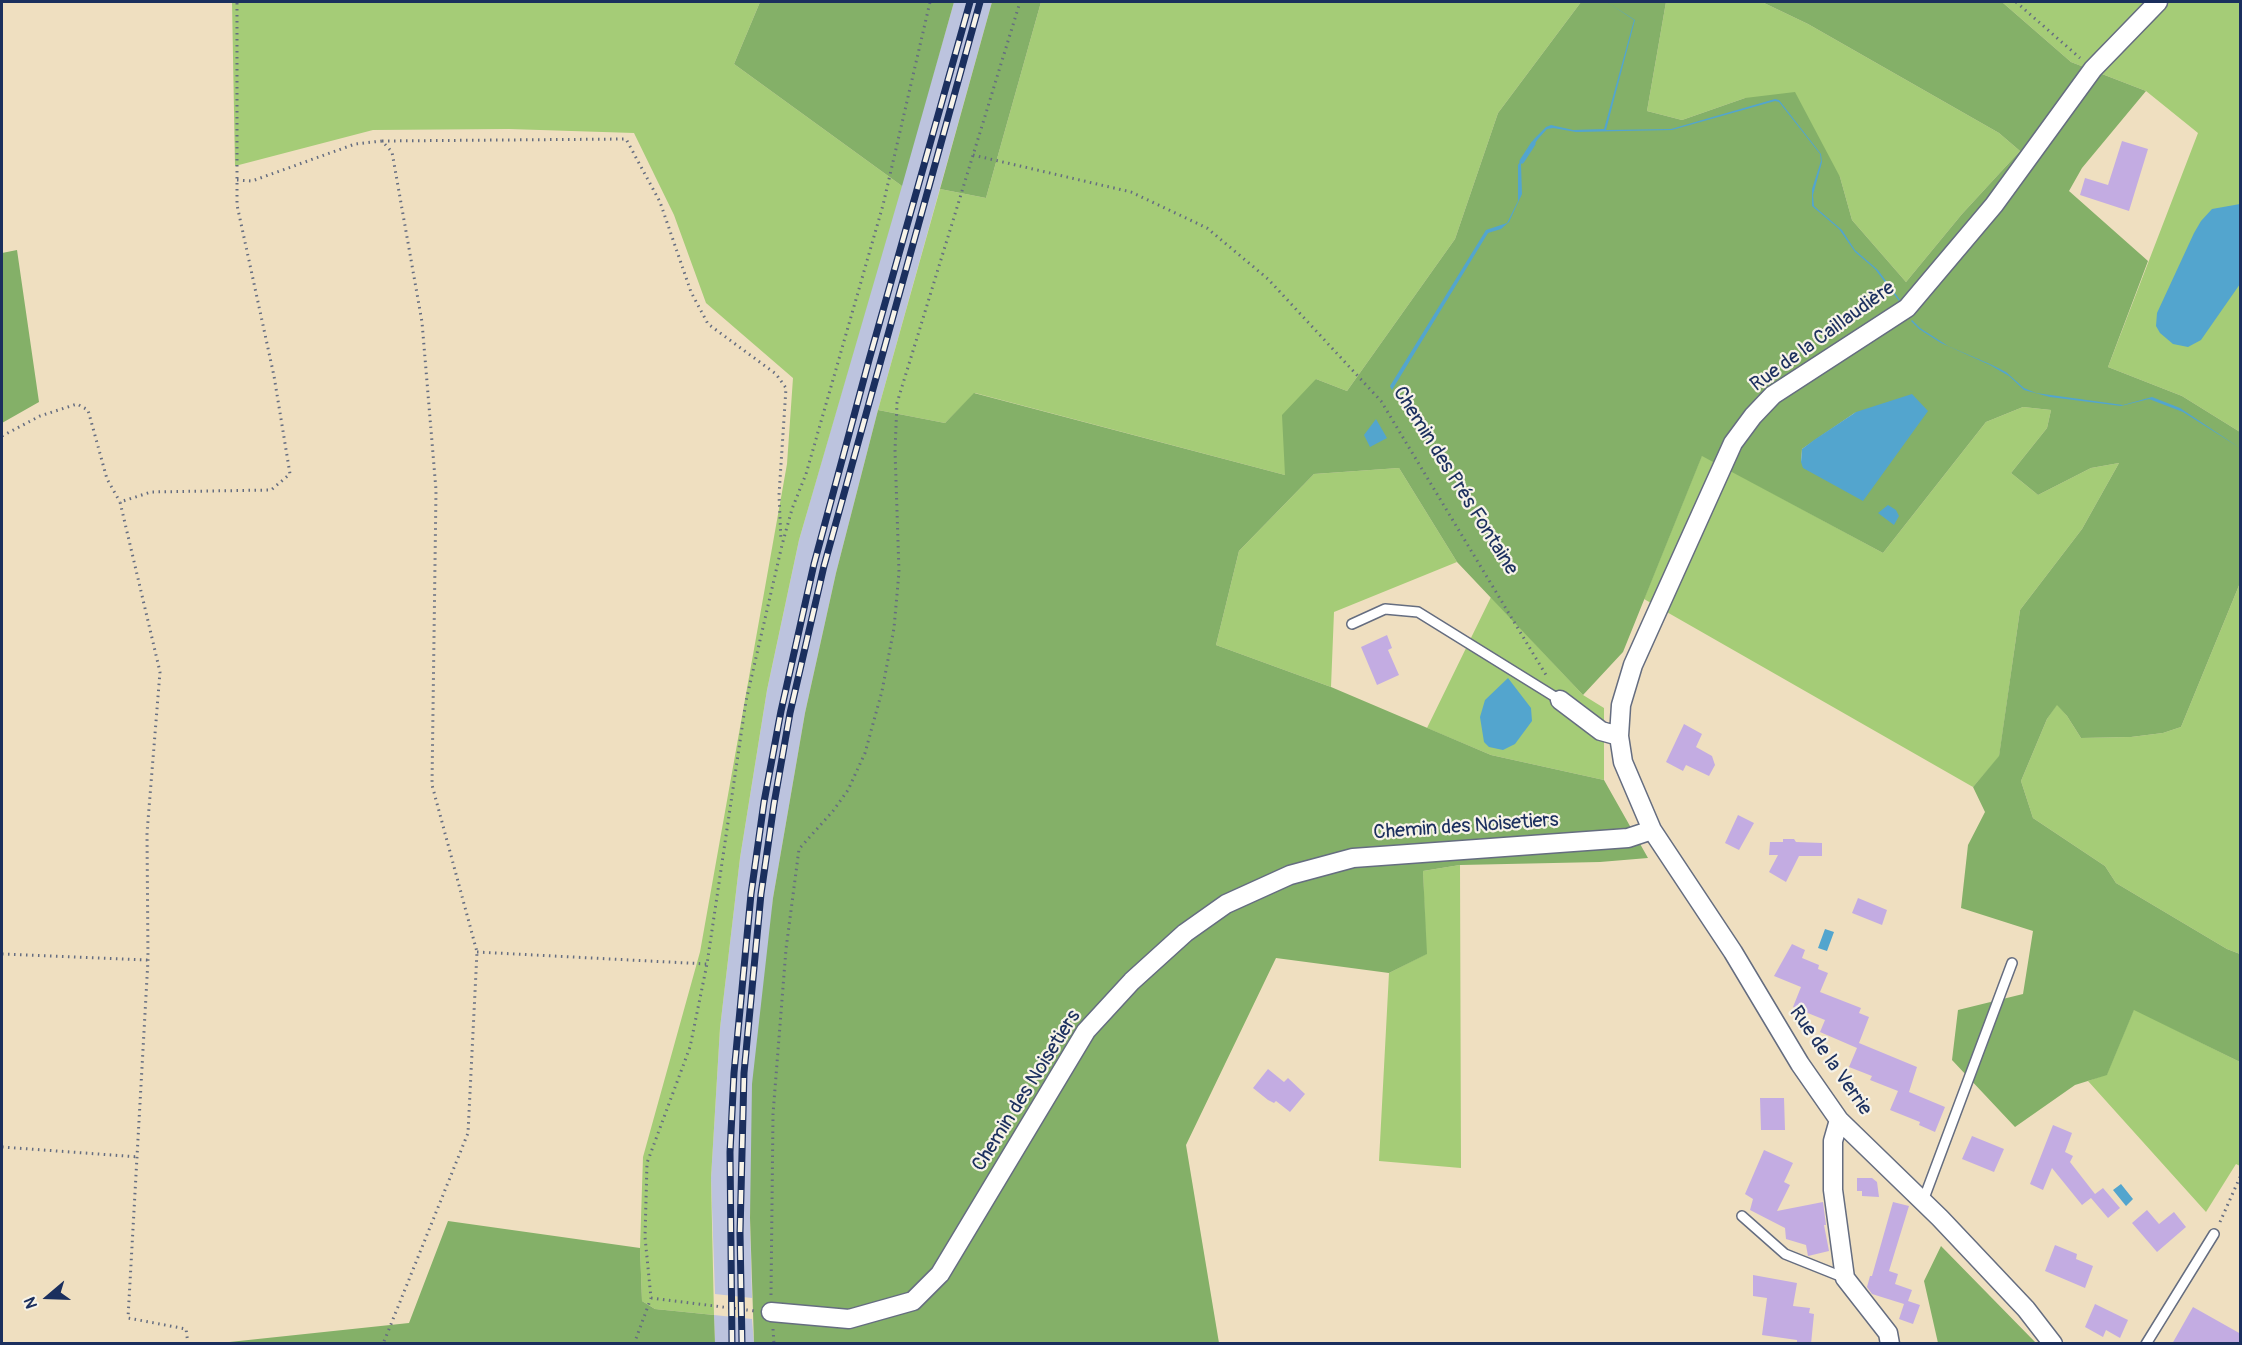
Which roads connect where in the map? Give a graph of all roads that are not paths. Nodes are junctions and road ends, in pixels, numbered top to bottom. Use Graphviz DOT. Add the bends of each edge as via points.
graph roads {
  1 [pos="2158,2"];
  2 [pos="1352,624"];
  3 [pos="1560,700"];
  4 [pos="1619,736"];
  5 [pos="1652,830"];
  6 [pos="2012,963"];
  7 [pos="1839,1120"];
  8 [pos="1923,1202"];
  9 [pos="1742,1216"];
  10 [pos="2214,1234"];
  11 [pos="1845,1278"];
  12 [pos="771,1312"];
  13 [pos="1890,1344"];
  14 [pos="2053,1344"];
  15 [pos="2146,1344"];
  1 -- 4 [label="street, Rue de la Caillaudière" via="2092,69 1994,206 1907,308 1773,395 1733,443 1633,664"];
  2 -- 3 [label="lane" via="1385,609 1418,612"];
  3 -- 4 [label="street" via="1601,731"];
  4 -- 5 [label="street, Rue de la Caillaudière" via="1623,762"];
  5 -- 7 [label="street, Rue de la Verrie"];
  5 -- 12 [label="street, Chemin des Noisetiers" via="1628,838 1353,858 1290,875 1226,904 1185,933 1132,981 1086,1031 940,1274 912,1301 849,1319"];
  6 -- 8 [label="lane"];
  7 -- 8 [label="street, Rue de la Verrie"];
  7 -- 11 [label="street" via="1833,1141 1833,1190"];
  8 -- 14 [label="street, Rue de la Verrie" via="2026,1309"];
  9 -- 11 [label="lane" via="1785,1254"];
  10 -- 15 [label="lane"];
  11 -- 13 [label="street" via="1888,1333"];
}
